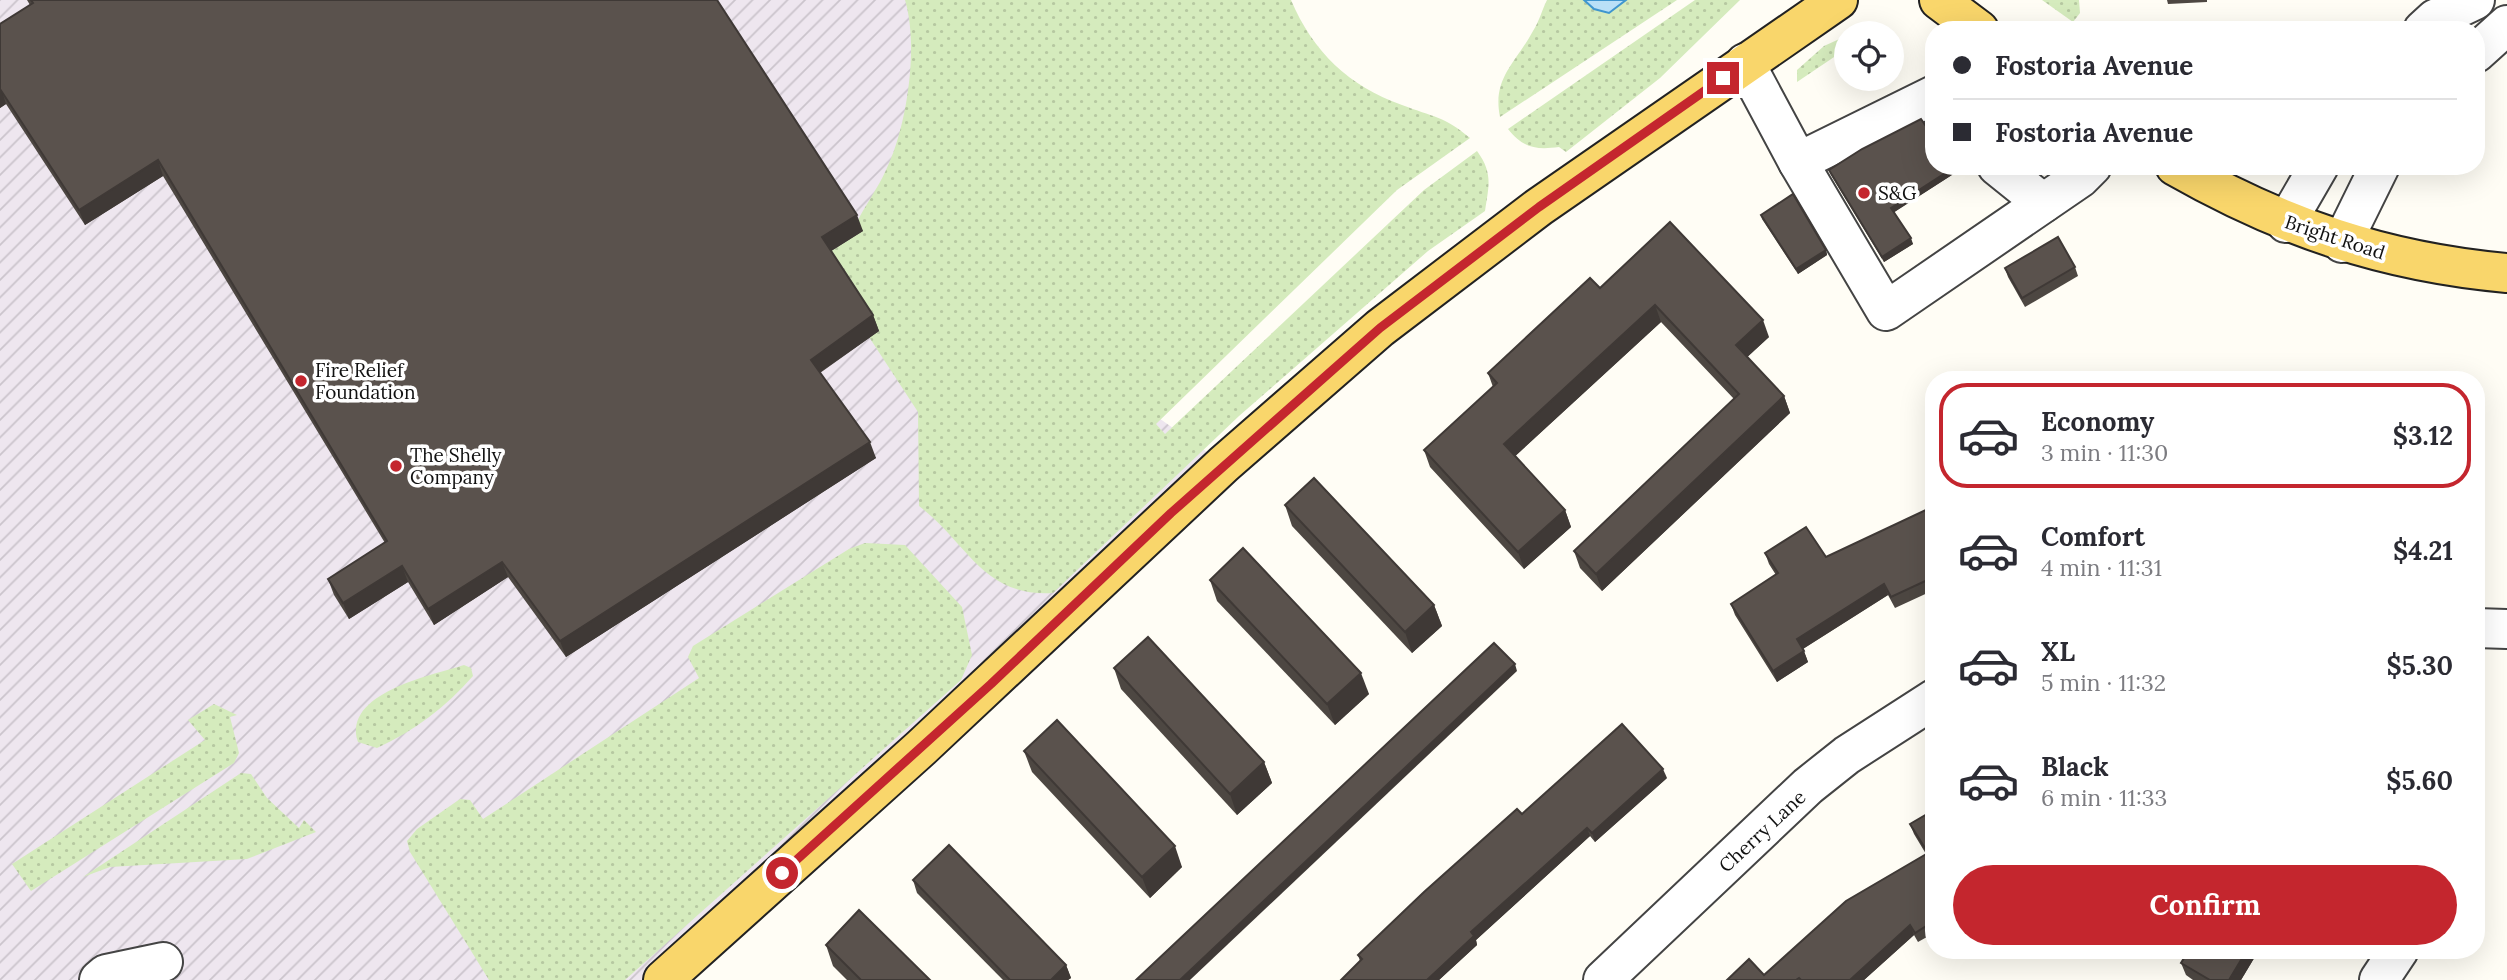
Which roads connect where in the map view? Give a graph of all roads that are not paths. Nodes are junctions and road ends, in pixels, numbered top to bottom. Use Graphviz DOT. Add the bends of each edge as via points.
graph roads {
  1 [pos="1838,0"];
  2 [pos="1939,0"];
  3 [pos="2475,0"];
  4 [pos="1967,21"];
  5 [pos="2433,21"];
  6 [pos="2507,25"];
  7 [pos="2485,45"];
  8 [pos="1745,63"];
  9 [pos="1925,106"];
  10 [pos="1798,162"];
  11 [pos="2008,175"];
  12 [pos="2080,175"];
  13 [pos="2191,175"];
  14 [pos="2314,175"];
  15 [pos="2376,175"];
  16 [pos="2043,203"];
  17 [pos="2286,223"];
  18 [pos="2342,243"];
  19 [pos="2507,273"];
  20 [pos="1925,705"];
  21 [pos="2393,959"];
  22 [pos="663,980"];
  23 [pos="1603,980"];
  24 [pos="2379,980"];
  1 -- 8 [label="main road"];
  2 -- 4 [label="main road"];
  3 -- 5 [label="street"];
  6 -- 7 [label="street"];
  8 -- 10 [label="street"];
  8 -- 22 [label="main road" via="1539,207 1380,328 1204,483 931,740"];
  9 -- 10 [label="street"];
  10 -- 16 [label="street" via="1886,311"];
  11 -- 16 [label="street"];
  12 -- 16 [label="street"];
  13 -- 17 [label="main road, Bright Road"];
  14 -- 17 [label="street"];
  15 -- 18 [label="street"];
  17 -- 18 [label="main road, Bright Road"];
  18 -- 19 [label="main road, Bright Road"];
  20 -- 23 [label="street, Cherry Lane" via="1808,786"];
  21 -- 24 [label="street"];
}
